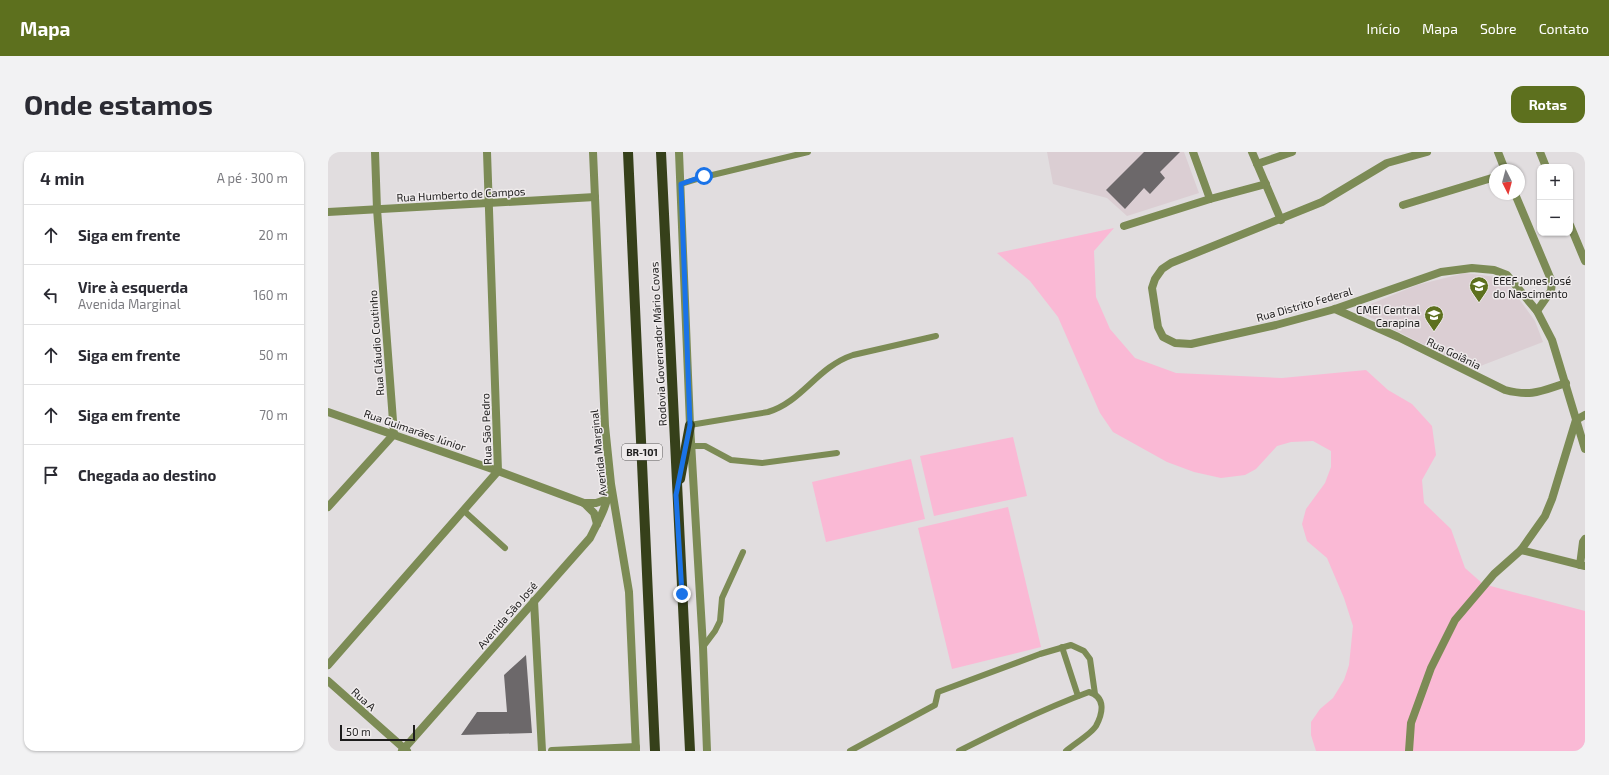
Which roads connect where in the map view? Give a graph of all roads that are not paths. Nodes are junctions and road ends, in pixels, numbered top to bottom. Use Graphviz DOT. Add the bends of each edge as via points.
graph roads {
  1 [pos="375,152"];
  2 [pos="487,152"];
  3 [pos="593,152"];
  4 [pos="628,152"];
  5 [pos="661,152"];
  6 [pos="679,152"];
  7 [pos="808,152"];
  8 [pos="1193,152"];
  9 [pos="1252,152"];
  10 [pos="1292,152"];
  11 [pos="1427,152"];
  12 [pos="1498,152"];
  13 [pos="1540,152"];
  14 [pos="1257,164"];
  15 [pos="1503,164"];
  16 [pos="1545,164"];
  17 [pos="1489,179"];
  18 [pos="681,184"];
  19 [pos="1266,184"];
  20 [pos="595,198"];
  21 [pos="1210,199"];
  22 [pos="1518,200"];
  23 [pos="490,203"];
  24 [pos="1402,205"];
  25 [pos="377,209"];
  26 [pos="328,212"];
  27 [pos="1281,220"];
  28 [pos="1124,226"];
  29 [pos="1573,232"];
  30 [pos="1585,261"];
  31 [pos="1335,309"];
  32 [pos="1536,311"];
  33 [pos="936,336"];
  34 [pos="1566,383"];
  35 [pos="328,412"];
  36 [pos="1585,415"];
  37 [pos="1576,420"];
  38 [pos="690,425"];
  39 [pos="394,434"];
  40 [pos="691,446"];
  41 [pos="1585,449"];
  42 [pos="837,453"];
  43 [pos="498,471"];
  44 [pos="611,484"];
  45 [pos="676,495"];
  46 [pos="608,499"];
  47 [pos="584,504"];
  48 [pos="328,507"];
  49 [pos="464,510"];
  50 [pos="597,524"];
  51 [pos="1585,539"];
  52 [pos="505,548"];
  53 [pos="1521,550"];
  54 [pos="742,552"];
  55 [pos="1582,565"];
  56 [pos="534,601"];
  57 [pos="703,647"];
  58 [pos="1062,647"];
  59 [pos="328,665"];
  60 [pos="328,681"];
  61 [pos="1095,694"];
  62 [pos="1078,696"];
  63 [pos="636,749"];
  64 [pos="404,750"];
  65 [pos="615,750"];
  66 [pos="542,751"];
  67 [pos="552,751"];
  68 [pos="655,751"];
  69 [pos="690,751"];
  70 [pos="707,751"];
  71 [pos="850,751"];
  72 [pos="959,751"];
  73 [pos="1066,751"];
  74 [pos="1409,751"];
  1 -- 25 [label="street, Rua Cláudio Coutinho"];
  2 -- 23 [label="street, Rua São Pedro"];
  3 -- 20 [label="street, Avenida Marginal"];
  4 -- 68 [label="main road, Rodovia Governador Mário Covas / BR-101"];
  5 -- 45 [label="main road, Rodovia Governador Mário Covas / BR-101"];
  6 -- 18 [label="street"];
  7 -- 18 [label="lane" via="704,176"];
  8 -- 21 [label="street"];
  9 -- 14 [label="street"];
  10 -- 14 [label="street"];
  11 -- 27 [label="street, Rua Distrito Federal" via="1387,163 1322,202"];
  12 -- 15 [label="street"];
  13 -- 16 [label="street"];
  14 -- 19 [label="street"];
  17 -- 24 [label="street"];
  18 -- 38 [label="street"];
  19 -- 21 [label="street"];
  19 -- 27 [label="street"];
  20 -- 23 [label="street, Rua Humberto de Campos"];
  20 -- 44 [label="street, Avenida Marginal" via="605,426"];
  21 -- 28 [label="street"];
  22 -- 32 [label="street" via="1552,282 1551,291"];
  23 -- 25 [label="street, Rua Humberto de Campos"];
  23 -- 43 [label="street, Rua São Pedro"];
  25 -- 26 [label="street, Rua Humberto de Campos"];
  25 -- 39 [label="street, Rua Cláudio Coutinho"];
  27 -- 31 [label="street, Rua Distrito Federal" via="1171,263 1162,269 1155,278 1152,288 1158,327 1163,337 1175,343 1190,344"];
  29 -- 30 [label="street"];
  31 -- 32 [label="street, Rua Distrito Federal" via="1441,272 1472,268 1494,270 1507,275"];
  31 -- 34 [label="street, Rua Goiânia" via="1504,390 1518,394 1533,394"];
  32 -- 34 [label="street, Rua Distrito Federal" via="1552,340"];
  33 -- 38 [label="lane" via="840,359 779,409"];
  34 -- 37 [label="street, Rua Distrito Federal"];
  35 -- 39 [label="street, Rua Guimarães Júnior"];
  36 -- 37 [label="street"];
  37 -- 41 [label="street, Rua Distrito Federal"];
  37 -- 53 [label="street" via="1549,508"];
  38 -- 40 [label="street"];
  38 -- 45 [label="main road"];
  39 -- 43 [label="street, Rua Guimarães Júnior"];
  39 -- 48 [label="street"];
  40 -- 42 [label="lane" via="705,446 732,460 762,462"];
  40 -- 57 [label="street"];
  43 -- 47 [label="street, Rua Guimarães Júnior"];
  43 -- 49 [label="street, Rua São Pedro"];
  44 -- 46 [label="street, Avenida São José"];
  44 -- 63 [label="street, Avenida Marginal" via="629,592"];
  45 -- 69 [label="main road, Rodovia Governador Mário Covas / BR-101"];
  46 -- 47 [label="street"];
  46 -- 50 [label="street, Avenida São José"];
  47 -- 50 [label="street" via="594,513"];
  49 -- 52 [label="lane"];
  49 -- 59 [label="street, Rua São Pedro"];
  50 -- 56 [label="street, Avenida São José" via="590,538"];
  51 -- 55 [label="street"];
  53 -- 55 [label="street"];
  53 -- 74 [label="street" via="1494,574 1455,620 1431,668 1411,724"];
  54 -- 57 [label="lane" via="722,598 720,621"];
  56 -- 64 [label="street, Avenida São José"];
  56 -- 66 [label="street"];
  57 -- 70 [label="street"];
  58 -- 61 [label="lane" via="1071,645 1084,651 1090,659"];
  58 -- 62 [label="lane"];
  58 -- 71 [label="lane" via="938,692 935,705"];
  60 -- 64 [label="street, Rua A"];
  61 -- 62 [label="lane" via="1089,692"];
  61 -- 73 [label="lane" via="1102,708 1095,727"];
  62 -- 72 [label="lane" via="1023,718"];
  63 -- 65 [label="street"];
  65 -- 67 [label="street"];
}
